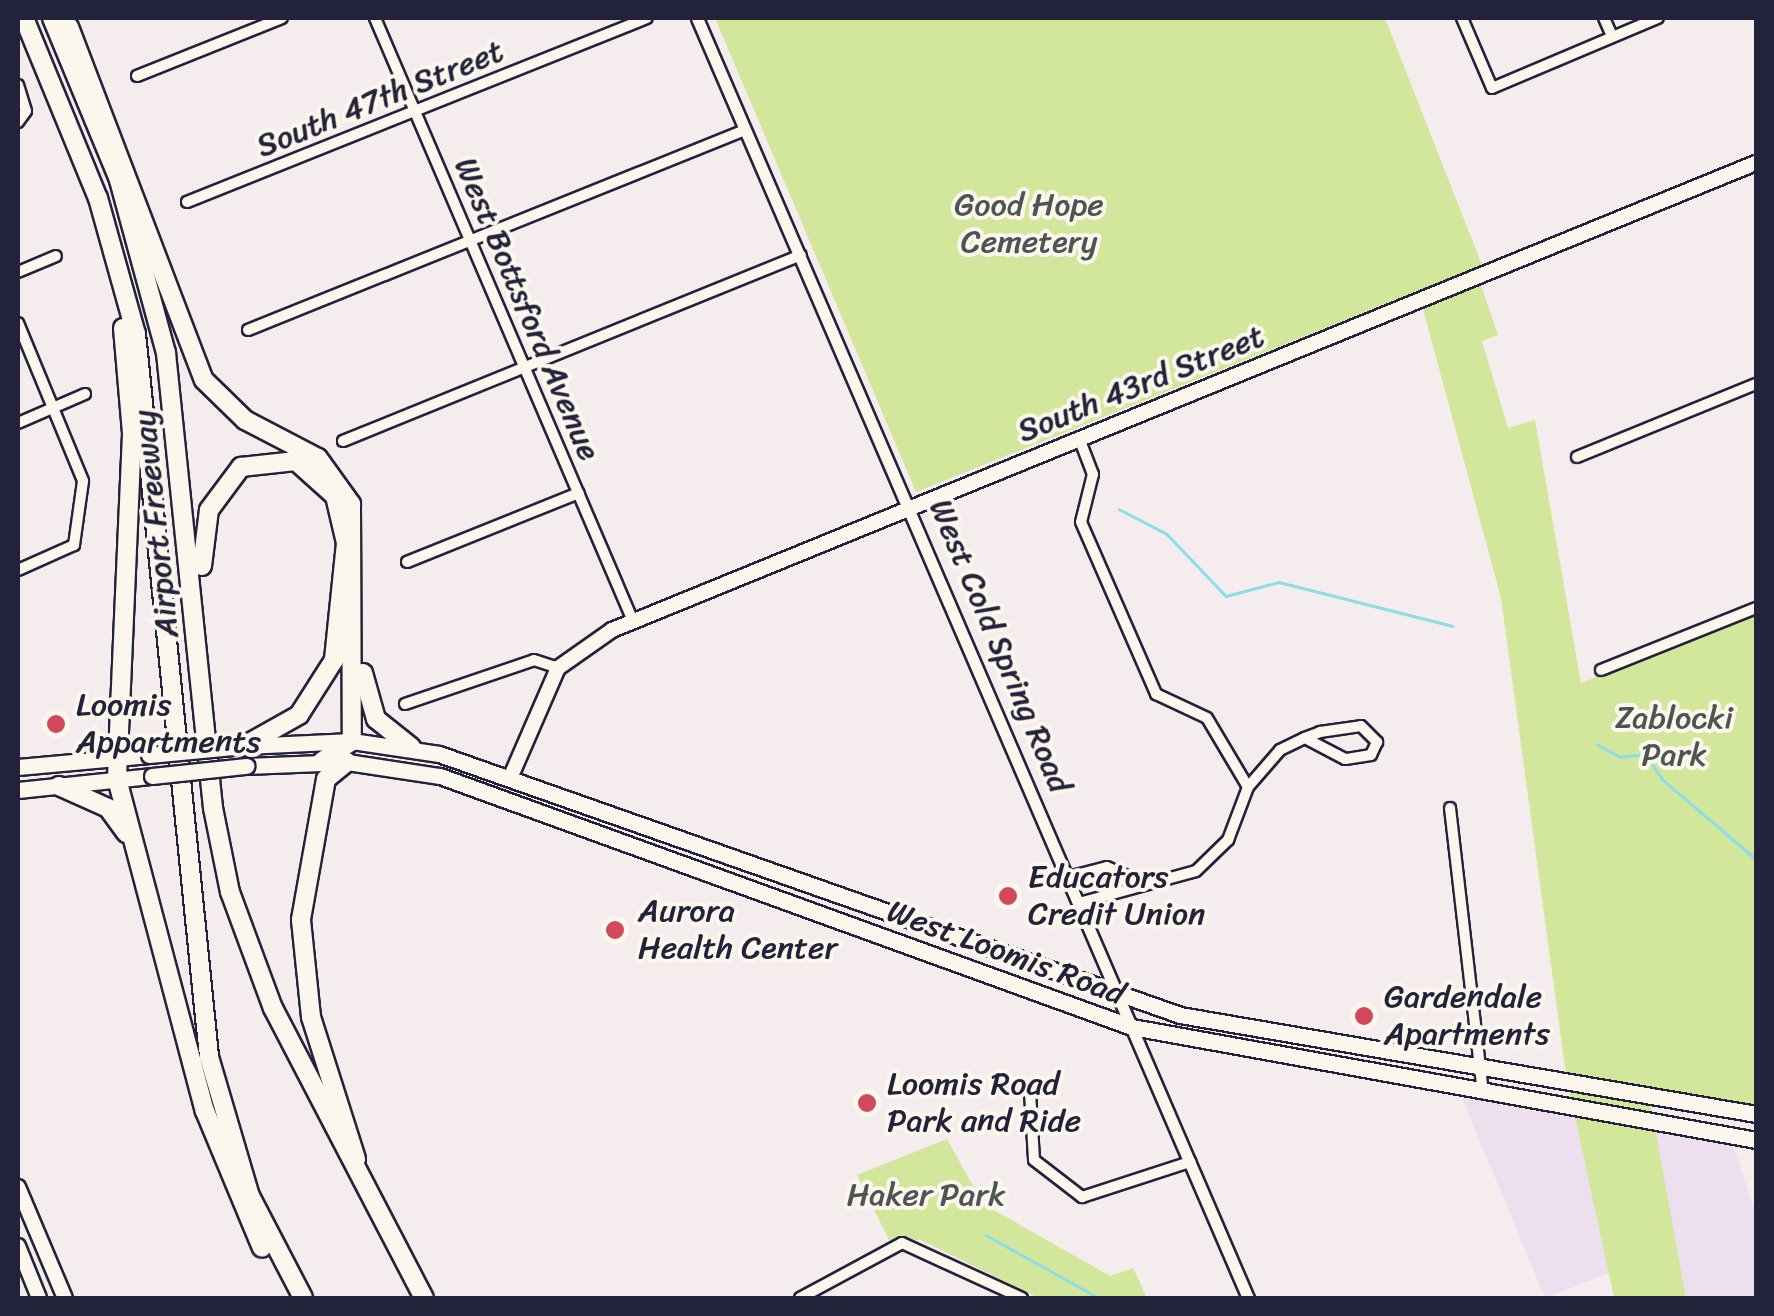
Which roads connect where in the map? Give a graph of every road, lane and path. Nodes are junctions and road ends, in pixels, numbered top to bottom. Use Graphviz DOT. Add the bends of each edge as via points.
graph roads {
  1 [pos="24,18"];
  2 [pos="52,18"];
  3 [pos="65,18"];
  4 [pos="282,18"];
  5 [pos="375,18"];
  6 [pos="648,18"];
  7 [pos="697,18"];
  8 [pos="1462,18"];
  9 [pos="1604,18"];
  10 [pos="1658,18"];
  11 [pos="1612,36"];
  12 [pos="138,76"];
  13 [pos="18,85"];
  14 [pos="416,113"];
  15 [pos="22,118"];
  16 [pos="745,130"];
  17 [pos="84,163"];
  18 [pos="1756,163"];
  19 [pos="187,202"];
  20 [pos="470,240"];
  21 [pos="801,254"];
  22 [pos="56,256"];
  23 [pos="18,272"];
  24 [pos="18,324"];
  25 [pos="248,330"];
  26 [pos="524,366"];
  27 [pos="1756,384"];
  28 [pos="85,394"];
  29 [pos="54,408"];
  30 [pos="18,422"];
  31 [pos="1079,438"];
  32 [pos="343,442"];
  33 [pos="1578,457"];
  34 [pos="578,493"];
  35 [pos="912,508"];
  36 [pos="407,562"];
  37 [pos="18,570"];
  38 [pos="1756,608"];
  39 [pos="633,621"];
  40 [pos="357,628"];
  41 [pos="558,668"];
  42 [pos="1601,670"];
  43 [pos="405,704"];
  44 [pos="203,706"];
  45 [pos="1305,738"];
  46 [pos="352,741"];
  47 [pos="244,746"];
  48 [pos="411,747"];
  49 [pos="116,758"];
  50 [pos="322,762"];
  51 [pos="348,762"];
  52 [pos="18,767"];
  53 [pos="511,776"];
  54 [pos="117,778"];
  55 [pos="454,781"];
  56 [pos="59,786"];
  57 [pos="1248,787"];
  58 [pos="18,790"];
  59 [pos="504,798"];
  60 [pos="573,799"];
  61 [pos="1450,808"];
  62 [pos="133,846"];
  63 [pos="1068,877"];
  64 [pos="1138,881"];
  65 [pos="823,889"];
  66 [pos="1079,902"];
  67 [pos="816,914"];
  68 [pos="1120,998"];
  69 [pos="1132,1028"];
  70 [pos="1487,1070"];
  71 [pos="1030,1092"];
  72 [pos="1484,1093"];
  73 [pos="1754,1113"];
  74 [pos="1753,1139"];
  75 [pos="1190,1162"];
  76 [pos="358,1174"];
  77 [pos="18,1187"];
  78 [pos="18,1246"];
  79 [pos="285,1269"];
  80 [pos="420,1291"];
  81 [pos="40,1298"];
  82 [pos="65,1298"];
  83 [pos="303,1298"];
  84 [pos="800,1298"];
  85 [pos="1022,1298"];
  86 [pos="1248,1298"];
  1 -- 17 [label="highway, Airport Freeway"];
  2 -- 44 [label="highway, Airport Freeway" via="153,292 180,438"];
  3 -- 40 [label="highway" via="204,380 245,420 318,458 346,490"];
  4 -- 12 [label="street"];
  5 -- 14 [label="street, West Bottsford Avenue"];
  6 -- 14 [label="street, South 47th Street"];
  7 -- 16 [label="street, West Cold Spring Road"];
  8 -- 11 [label="street" via="1492,88"];
  9 -- 11 [label="street"];
  10 -- 11 [label="street"];
  13 -- 15 [label="street"];
  14 -- 19 [label="street, South 47th Street"];
  14 -- 20 [label="street, West Bottsford Avenue"];
  16 -- 20 [label="street"];
  16 -- 21 [label="street, West Cold Spring Road"];
  17 -- 49 [label="highway" via="132,405"];
  17 -- 79 [label="highway, Airport Freeway" via="125,288 152,425 213,1080"];
  18 -- 31 [label="main road, South 43rd Street"];
  20 -- 25 [label="street"];
  20 -- 26 [label="street, West Bottsford Avenue"];
  21 -- 26 [label="street"];
  21 -- 35 [label="street, West Cold Spring Road"];
  22 -- 23 [label="street"];
  24 -- 29 [label="street"];
  26 -- 32 [label="street"];
  26 -- 34 [label="street, West Bottsford Avenue"];
  27 -- 33 [label="street"];
  28 -- 29 [label="street"];
  29 -- 30 [label="street"];
  29 -- 37 [label="street" via="83,481 78,534 65,551"];
  31 -- 35 [label="main road, South 43rd Street"];
  31 -- 57 [label="street" via="1093,474 1081,522 1156,694 1207,718"];
  34 -- 36 [label="street"];
  34 -- 39 [label="street, West Bottsford Avenue"];
  35 -- 39 [label="main road, South 43rd Street"];
  35 -- 63 [label="street, West Cold Spring Road"];
  38 -- 42 [label="street"];
  39 -- 41 [label="main road, South 43rd Street"];
  40 -- 46 [label="highway"];
  40 -- 48 [label="highway" via="367,702"];
  41 -- 43 [label="street" via="534,660"];
  41 -- 53 [label="main road"];
  44 -- 47 [label="highway" via="208,510 241,468 296,460 328,484 340,509 340,636 328,674 299,715"];
  44 -- 76 [label="highway, Airport Freeway" via="213,808 249,952"];
  45 -- 45 [label="street" via="1361,726 1377,742 1371,754 1345,759"];
  45 -- 57 [label="street" via="1268,759"];
  46 -- 47 [label="main road, West Loomis Road"];
  46 -- 48 [label="main road, West Loomis Road"];
  46 -- 50 [label="highway"];
  47 -- 49 [label="main road, West Loomis Road, bridge"];
  48 -- 53 [label="main road, West Loomis Road"];
  49 -- 52 [label="main road, West Loomis Road"];
  49 -- 54 [label="highway"];
  50 -- 51 [label="main road, West Loomis Road"];
  50 -- 54 [label="main road, West Loomis Road, bridge"];
  51 -- 55 [label="main road, West Loomis Road"];
  51 -- 76 [label="highway" via="326,780 301,920 311,1017"];
  53 -- 55 [label="main road"];
  53 -- 60 [label="main road, West Loomis Road"];
  54 -- 56 [label="main road, West Loomis Road"];
  54 -- 62 [label="highway"];
  55 -- 59 [label="main road, West Loomis Road"];
  56 -- 58 [label="main road, West Loomis Road"];
  56 -- 62 [label="highway" via="108,808"];
  57 -- 64 [label="street" via="1216,855 1176,879"];
  59 -- 60 [label="main road"];
  59 -- 67 [label="main road, West Loomis Road"];
  60 -- 65 [label="main road, West Loomis Road"];
  61 -- 70 [label="street"];
  62 -- 79 [label="highway" via="220,1157 269,1261"];
  63 -- 64 [label="street" via="1107,867"];
  63 -- 66 [label="street, West Cold Spring Road"];
  64 -- 66 [label="street"];
  65 -- 67 [label="main road"];
  65 -- 68 [label="main road, West Loomis Road"];
  66 -- 68 [label="street, West Cold Spring Road"];
  67 -- 69 [label="main road, West Loomis Road"];
  68 -- 69 [label="street, West Cold Spring Road"];
  68 -- 70 [label="main road, West Loomis Road"];
  69 -- 72 [label="main road, West Loomis Road"];
  69 -- 75 [label="street, West Cold Spring Road"];
  70 -- 72 [label="street"];
  70 -- 73 [label="main road, West Loomis Road"];
  71 -- 75 [label="street" via="1034,1160 1082,1197"];
  72 -- 74 [label="main road, West Loomis Road"];
  73 -- 74 [label="main road"];
  75 -- 86 [label="street, West Cold Spring Road"];
  76 -- 80 [label="highway, Airport Freeway"];
  77 -- 82 [label="main road"];
  78 -- 81 [label="main road"];
  79 -- 83 [label="highway, Airport Freeway"];
  84 -- 85 [label="street" via="902,1244"];
}
